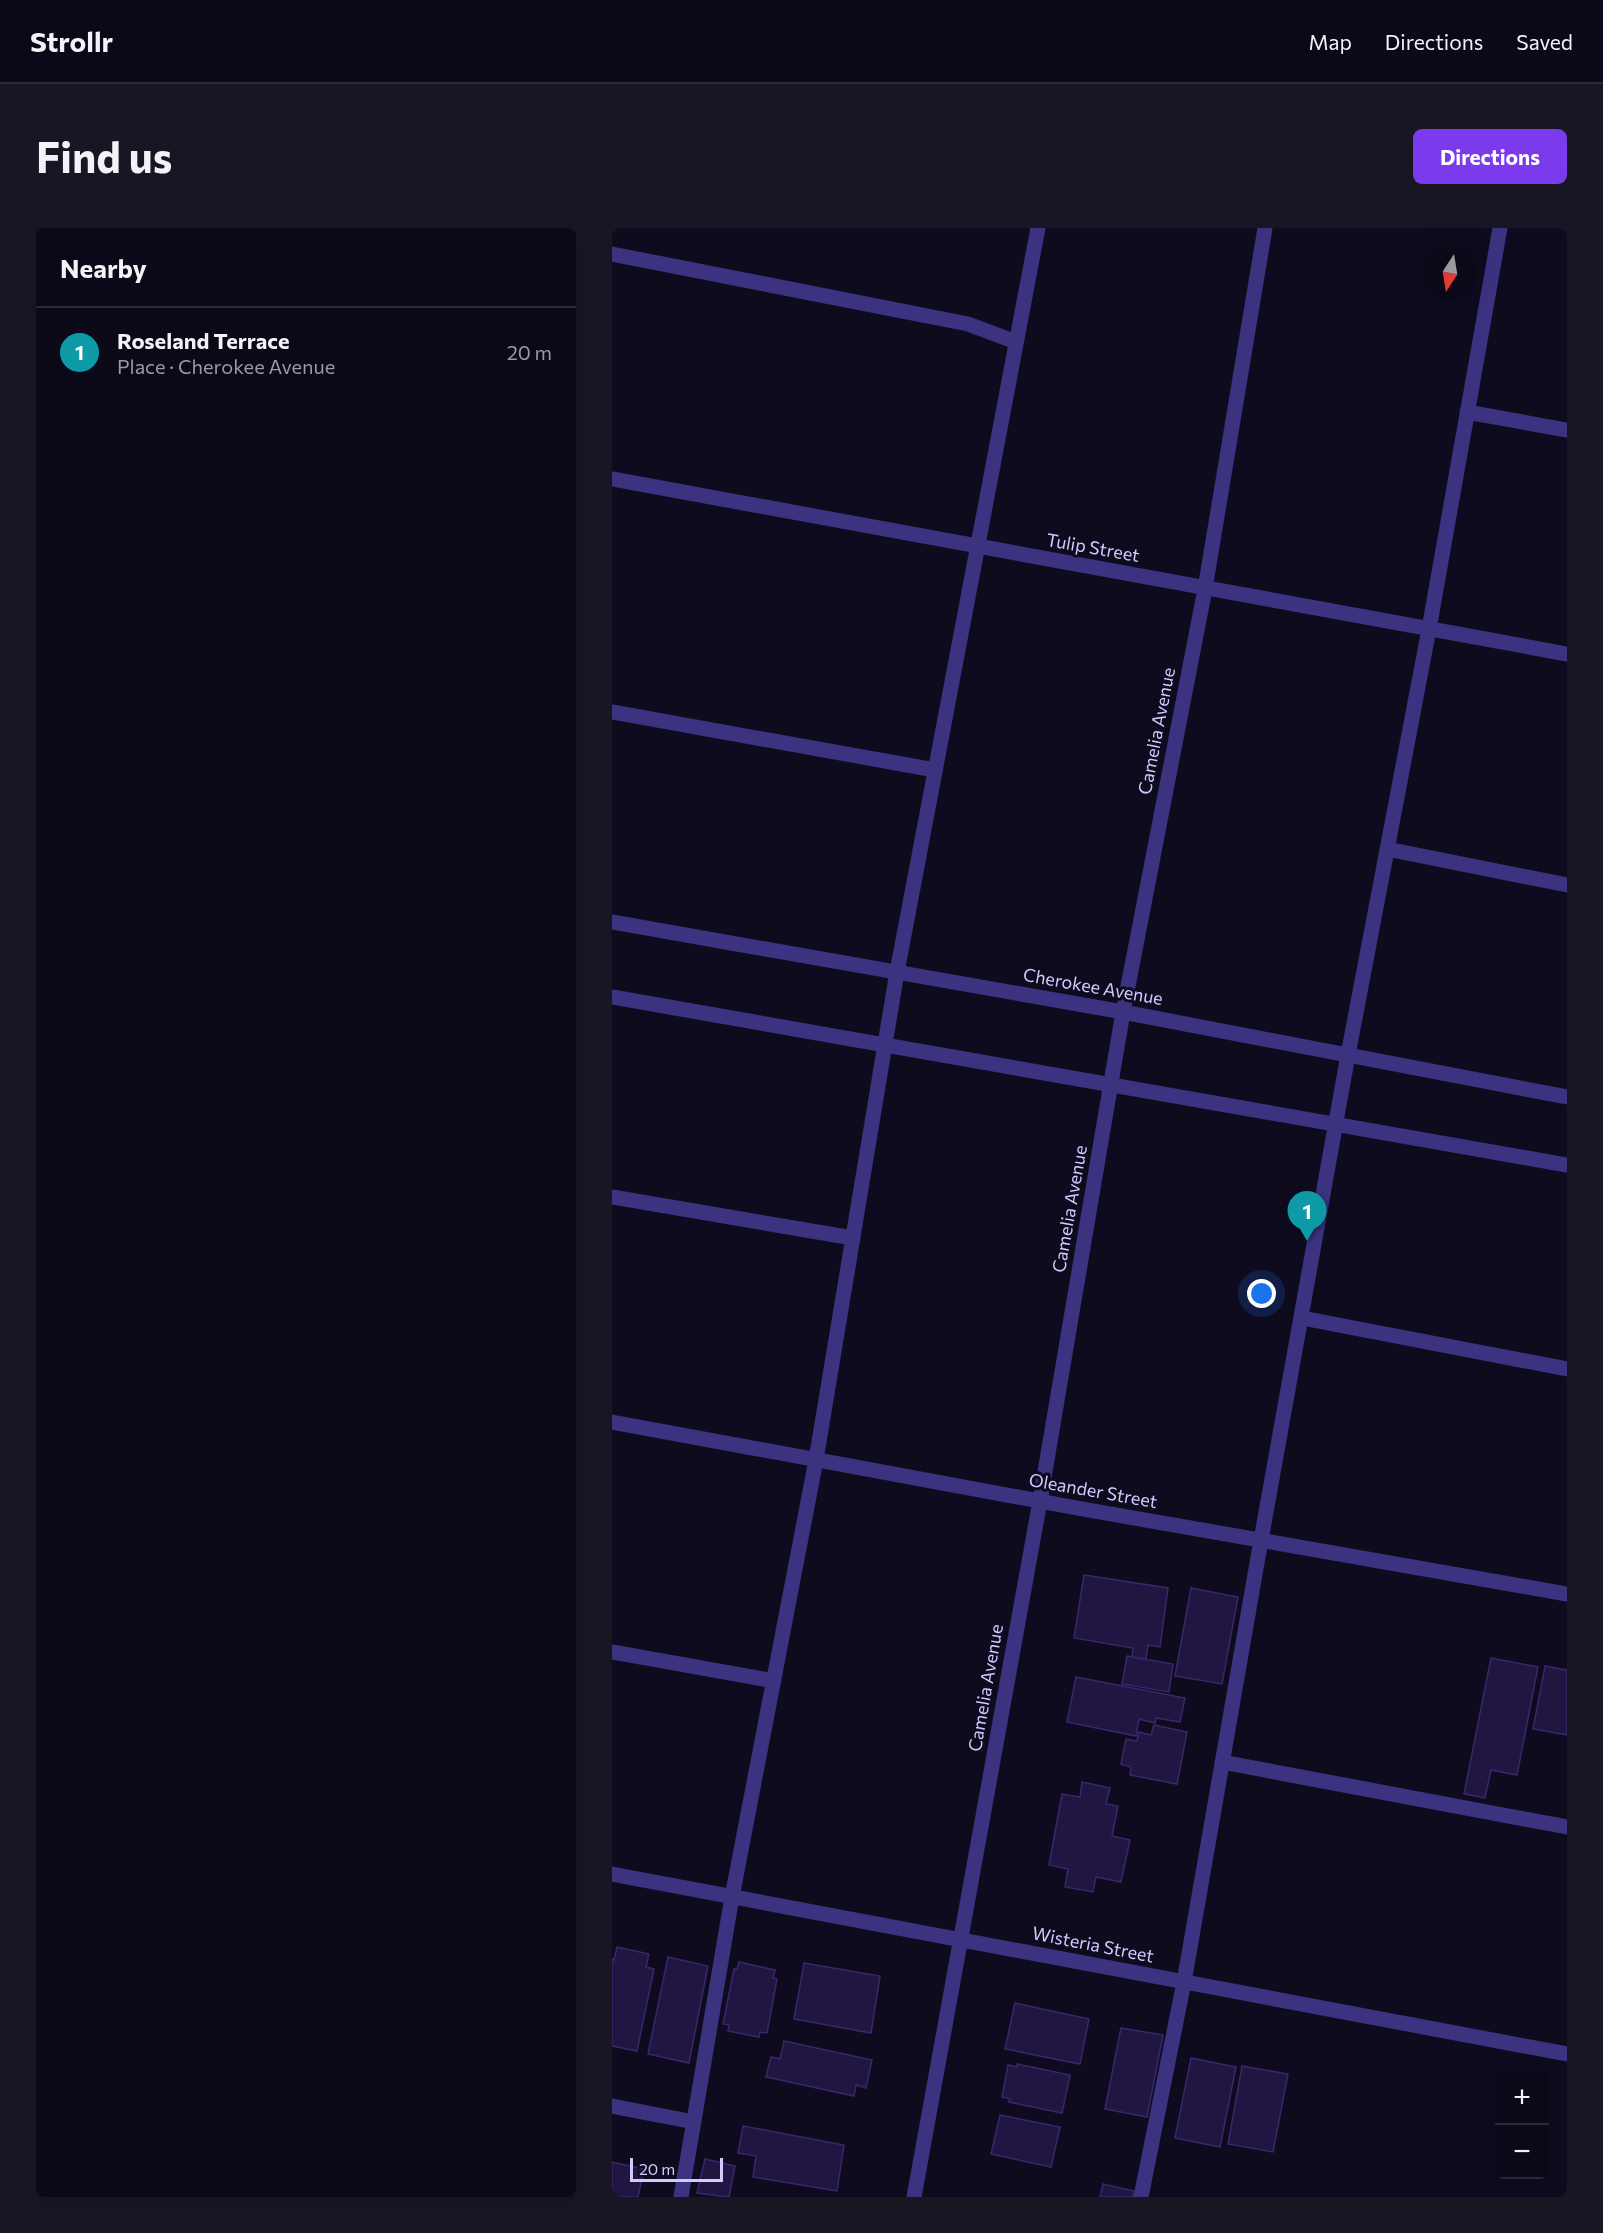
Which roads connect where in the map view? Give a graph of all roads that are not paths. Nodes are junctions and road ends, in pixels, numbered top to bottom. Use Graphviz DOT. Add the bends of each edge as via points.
graph roads {
  1 [pos="1038,228"];
  2 [pos="1265,228"];
  3 [pos="1500,228"];
  4 [pos="612,254"];
  5 [pos="1016,342"];
  6 [pos="1467,412"];
  7 [pos="1567,430"];
  8 [pos="612,479"];
  9 [pos="978,547"];
  10 [pos="1204,589"];
  11 [pos="1429,629"];
  12 [pos="1567,654"];
  13 [pos="612,712"];
  14 [pos="935,770"];
  15 [pos="1387,849"];
  16 [pos="1567,885"];
  17 [pos="612,922"];
  18 [pos="897,972"];
  19 [pos="612,997"];
  20 [pos="1123,1012"];
  21 [pos="885,1045"];
  22 [pos="1348,1055"];
  23 [pos="1111,1085"];
  24 [pos="1567,1097"];
  25 [pos="1336,1124"];
  26 [pos="1567,1165"];
  27 [pos="612,1197"];
  28 [pos="853,1238"];
  29 [pos="1302,1318"];
  30 [pos="1567,1369"];
  31 [pos="612,1422"];
  32 [pos="816,1460"];
  33 [pos="1040,1501"];
  34 [pos="1261,1540"];
  35 [pos="1567,1594"];
  36 [pos="612,1652"];
  37 [pos="774,1681"];
  38 [pos="1222,1762"];
  39 [pos="1567,1827"];
  40 [pos="612,1874"];
  41 [pos="732,1897"];
  42 [pos="960,1940"];
  43 [pos="1184,1982"];
  44 [pos="1567,2054"];
  45 [pos="612,2106"];
  46 [pos="694,2122"];
  47 [pos="681,2197"];
  48 [pos="914,2197"];
  49 [pos="1142,2197"];
  1 -- 5 [label="street"];
  2 -- 10 [label="street, Camelia Avenue"];
  3 -- 6 [label="street"];
  4 -- 5 [label="street" via="968,324"];
  5 -- 9 [label="street"];
  6 -- 7 [label="street"];
  6 -- 11 [label="street"];
  8 -- 9 [label="street, Tulip Street"];
  9 -- 10 [label="street, Tulip Street"];
  9 -- 14 [label="street"];
  10 -- 11 [label="street, Tulip Street"];
  10 -- 20 [label="street, Camelia Avenue"];
  11 -- 12 [label="street, Tulip Street"];
  11 -- 15 [label="street"];
  13 -- 14 [label="street"];
  14 -- 18 [label="street"];
  15 -- 16 [label="street"];
  15 -- 22 [label="street"];
  17 -- 18 [label="street, Cherokee Avenue"];
  18 -- 20 [label="street, Cherokee Avenue"];
  18 -- 21 [label="street"];
  19 -- 21 [label="street"];
  20 -- 22 [label="street, Cherokee Avenue"];
  20 -- 23 [label="street, Camelia Avenue"];
  21 -- 23 [label="street"];
  21 -- 28 [label="street"];
  22 -- 24 [label="street, Cherokee Avenue"];
  22 -- 25 [label="street"];
  23 -- 25 [label="street"];
  23 -- 33 [label="street, Camelia Avenue"];
  25 -- 26 [label="street"];
  25 -- 29 [label="street"];
  27 -- 28 [label="street"];
  28 -- 32 [label="street"];
  29 -- 30 [label="street"];
  29 -- 34 [label="street"];
  31 -- 32 [label="street, Oleander Street"];
  32 -- 33 [label="street, Oleander Street"];
  32 -- 37 [label="street"];
  33 -- 34 [label="street, Oleander Street"];
  33 -- 42 [label="street, Camelia Avenue"];
  34 -- 35 [label="street, Oleander Street"];
  34 -- 38 [label="street"];
  36 -- 37 [label="street"];
  37 -- 41 [label="street"];
  38 -- 39 [label="street"];
  38 -- 43 [label="street"];
  40 -- 41 [label="street, Wisteria Street"];
  41 -- 42 [label="street, Wisteria Street"];
  41 -- 46 [label="street"];
  42 -- 43 [label="street, Wisteria Street"];
  42 -- 48 [label="street, Camelia Avenue"];
  43 -- 44 [label="street, Wisteria Street"];
  43 -- 49 [label="street"];
  45 -- 46 [label="street"];
  46 -- 47 [label="street"];
}
